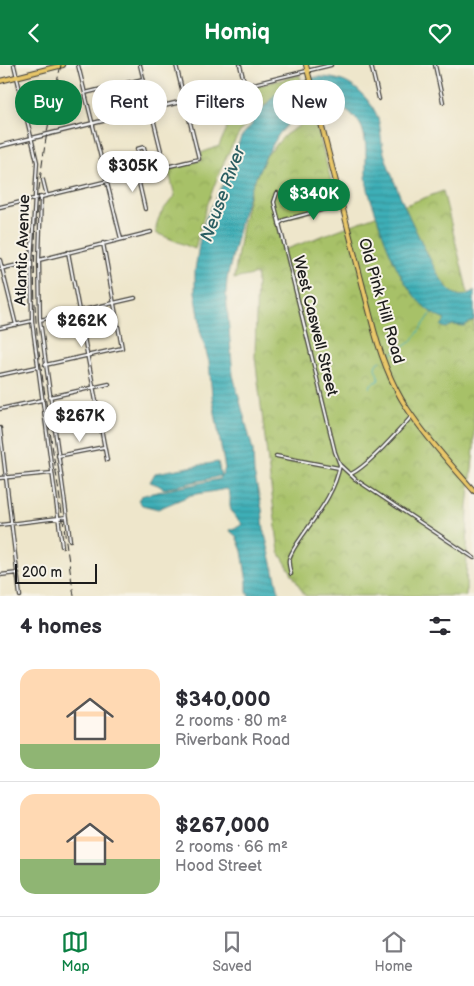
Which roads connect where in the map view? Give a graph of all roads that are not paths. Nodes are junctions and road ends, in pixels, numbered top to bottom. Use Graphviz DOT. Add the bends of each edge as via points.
graph roads {
  1 [pos="14,65"];
  2 [pos="63,65"];
  3 [pos="78,65"];
  4 [pos="140,65"];
  5 [pos="176,65"];
  6 [pos="240,65"];
  7 [pos="306,65"];
  8 [pos="331,65"];
  9 [pos="371,65"];
  10 [pos="435,65"];
  11 [pos="308,72"];
  12 [pos="17,76"];
  13 [pos="144,79"];
  14 [pos="180,80"];
  15 [pos="244,80"];
  16 [pos="0,81"];
  17 [pos="263,82"];
  18 [pos="85,93"];
  19 [pos="379,99"];
  20 [pos="443,102"];
  21 [pos="92,123"];
  22 [pos="92,125"];
  23 [pos="155,125"];
  24 [pos="191,125"];
  25 [pos="32,138"];
  26 [pos="0,146"];
  27 [pos="161,152"];
  28 [pos="146,156"];
  29 [pos="165,167"];
  30 [pos="137,174"];
  31 [pos="43,180"];
  32 [pos="106,181"];
  33 [pos="277,193"];
  34 [pos="47,196"];
  35 [pos="41,198"];
  36 [pos="35,199"];
  37 [pos="342,205"];
  38 [pos="0,207"];
  39 [pos="145,209"];
  40 [pos="279,224"];
  41 [pos="151,232"];
  42 [pos="121,239"];
  43 [pos="103,243"];
  44 [pos="68,252"];
  45 [pos="0,260"];
  46 [pos="39,260"];
  47 [pos="31,261"];
  48 [pos="1,269"];
  49 [pos="135,298"];
  50 [pos="114,303"];
  51 [pos="79,311"];
  52 [pos="40,319"];
  53 [pos="32,321"];
  54 [pos="16,325"];
  55 [pos="0,329"];
  56 [pos="87,355"];
  57 [pos="45,365"];
  58 [pos="37,367"];
  59 [pos="0,375"];
  60 [pos="109,384"];
  61 [pos="93,387"];
  62 [pos="50,397"];
  63 [pos="42,400"];
  64 [pos="0,409"];
  65 [pos="412,416"];
  66 [pos="0,427"];
  67 [pos="104,447"];
  68 [pos="58,456"];
  69 [pos="276,456"];
  70 [pos="107,460"];
  71 [pos="339,467"];
  72 [pos="52,473"];
  73 [pos="350,475"];
  74 [pos="0,478"];
  75 [pos="6,478"];
  76 [pos="474,491"];
  77 [pos="66,517"];
  78 [pos="58,518"];
  79 [pos="12,524"];
  80 [pos="0,525"];
  81 [pos="70,539"];
  82 [pos="62,546"];
  83 [pos="474,558"];
  84 [pos="18,573"];
  85 [pos="291,574"];
  86 [pos="0,575"];
  87 [pos="20,596"];
  1 -- 12 [label="street, Atlantic Avenue"];
  2 -- 12 [label="main road"];
  3 -- 18 [label="street"];
  4 -- 13 [label="street"];
  5 -- 14 [label="street"];
  6 -- 15 [label="street"];
  7 -- 11 [label="main road, Old Pink Hill Road"];
  8 -- 11 [label="street"];
  9 -- 19 [label="street"];
  10 -- 20 [label="street"];
  11 -- 17 [label="street"];
  11 -- 37 [label="main road, Old Pink Hill Road"];
  12 -- 16 [label="main road"];
  12 -- 25 [label="street, Atlantic Avenue"];
  13 -- 18 [label="street"];
  18 -- 21 [label="street"];
  21 -- 25 [label="street"];
  22 -- 32 [label="street"];
  23 -- 27 [label="street"];
  24 -- 29 [label="street" via="199,159"];
  25 -- 26 [label="street"];
  25 -- 36 [label="street, Atlantic Avenue" via="37,162"];
  27 -- 28 [label="street"];
  27 -- 29 [label="street"];
  29 -- 30 [label="street"];
  30 -- 32 [label="street"];
  30 -- 39 [label="street"];
  31 -- 34 [label="street, Atlantic Avenue"];
  32 -- 34 [label="street"];
  32 -- 42 [label="street"];
  33 -- 40 [label="street, West Caswell Street" via="274,202"];
  34 -- 35 [label="street"];
  35 -- 36 [label="street"];
  35 -- 46 [label="street, Atlantic Avenue"];
  36 -- 38 [label="street"];
  36 -- 47 [label="street, Atlantic Avenue"];
  37 -- 40 [label="street"];
  37 -- 65 [label="main road, Old Pink Hill Road" via="382,355"];
  40 -- 71 [label="street, West Caswell Street"];
  41 -- 42 [label="street"];
  42 -- 43 [label="street"];
  43 -- 44 [label="street"];
  43 -- 50 [label="street"];
  44 -- 46 [label="street"];
  44 -- 51 [label="street"];
  45 -- 48 [label="street"];
  46 -- 52 [label="street, Atlantic Avenue"];
  47 -- 48 [label="street"];
  47 -- 53 [label="street, Atlantic Avenue"];
  48 -- 54 [label="street"];
  49 -- 50 [label="street"];
  50 -- 51 [label="street"];
  50 -- 56 [label="street" via="122,348"];
  51 -- 52 [label="street"];
  51 -- 56 [label="street"];
  52 -- 57 [label="street, Atlantic Avenue"];
  53 -- 54 [label="street"];
  53 -- 58 [label="street, Atlantic Avenue"];
  54 -- 55 [label="street"];
  56 -- 57 [label="street"];
  56 -- 61 [label="street"];
  57 -- 62 [label="street, Atlantic Avenue"];
  58 -- 59 [label="street"];
  58 -- 63 [label="street, Atlantic Avenue"];
  60 -- 61 [label="street"];
  61 -- 62 [label="street"];
  61 -- 67 [label="street"];
  62 -- 68 [label="street, Atlantic Avenue"];
  63 -- 64 [label="street"];
  63 -- 72 [label="street, Atlantic Avenue"];
  65 -- 73 [label="street" via="369,461"];
  65 -- 76 [label="main road, Old Pink Hill Road"];
  66 -- 75 [label="street"];
  67 -- 68 [label="street"];
  67 -- 70 [label="street"];
  68 -- 77 [label="street, Atlantic Avenue"];
  69 -- 71 [label="street"];
  71 -- 73 [label="street, West Caswell Street"];
  71 -- 85 [label="street" via="336,484 292,552 288,561"];
  72 -- 75 [label="street"];
  72 -- 78 [label="street, Atlantic Avenue"];
  73 -- 83 [label="street, West Caswell Street"];
  74 -- 75 [label="street"];
  75 -- 79 [label="street"];
  77 -- 78 [label="street"];
  77 -- 81 [label="street, Atlantic Avenue"];
  78 -- 79 [label="street"];
  78 -- 82 [label="street, Atlantic Avenue"];
  79 -- 80 [label="street"];
  79 -- 84 [label="street"];
  84 -- 86 [label="street"];
  84 -- 87 [label="street"];
}
